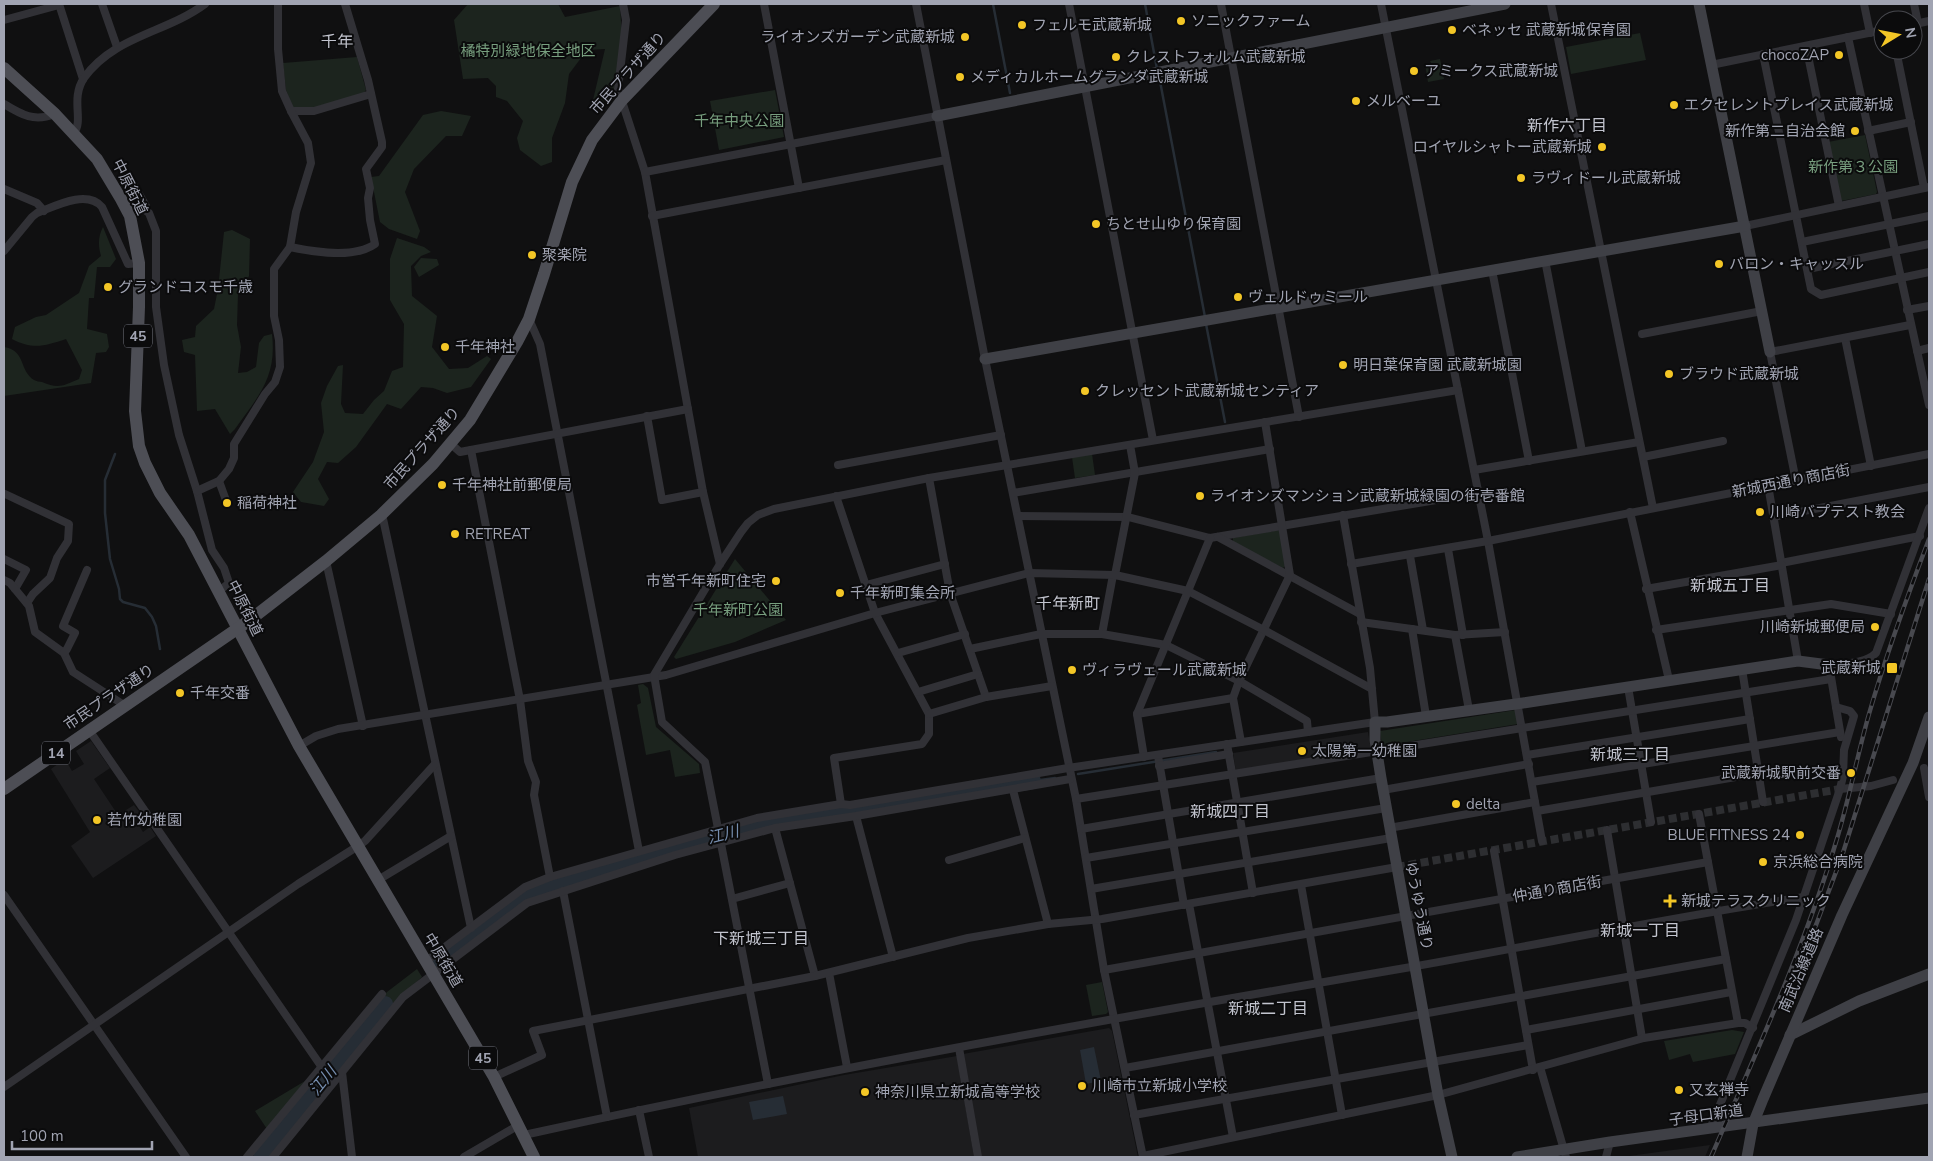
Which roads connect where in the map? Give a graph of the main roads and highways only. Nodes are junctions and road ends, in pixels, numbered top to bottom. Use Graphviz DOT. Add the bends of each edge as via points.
graph roads {
  1 [pos="714,4"];
  2 [pos="4,68"];
  3 [pos="237,629"];
  4 [pos="4,788"];
  5 [pos="534,1157"];
  1 -- 3 [label="main road, 市民プラザ通り / 14" via="622,100 592,140 572,182 529,319 484,399 450,444 382,514"];
  2 -- 3 [label="main road, 中原街道 / 45" via="55,114 97,159 130,216 139,263 135,411 139,446 160,493 189,535"];
  3 -- 4 [label="main road, 市民プラザ通り / 14"];
  3 -- 5 [label="main road, 中原街道 / 45" via="299,746 494,1077"];
}
